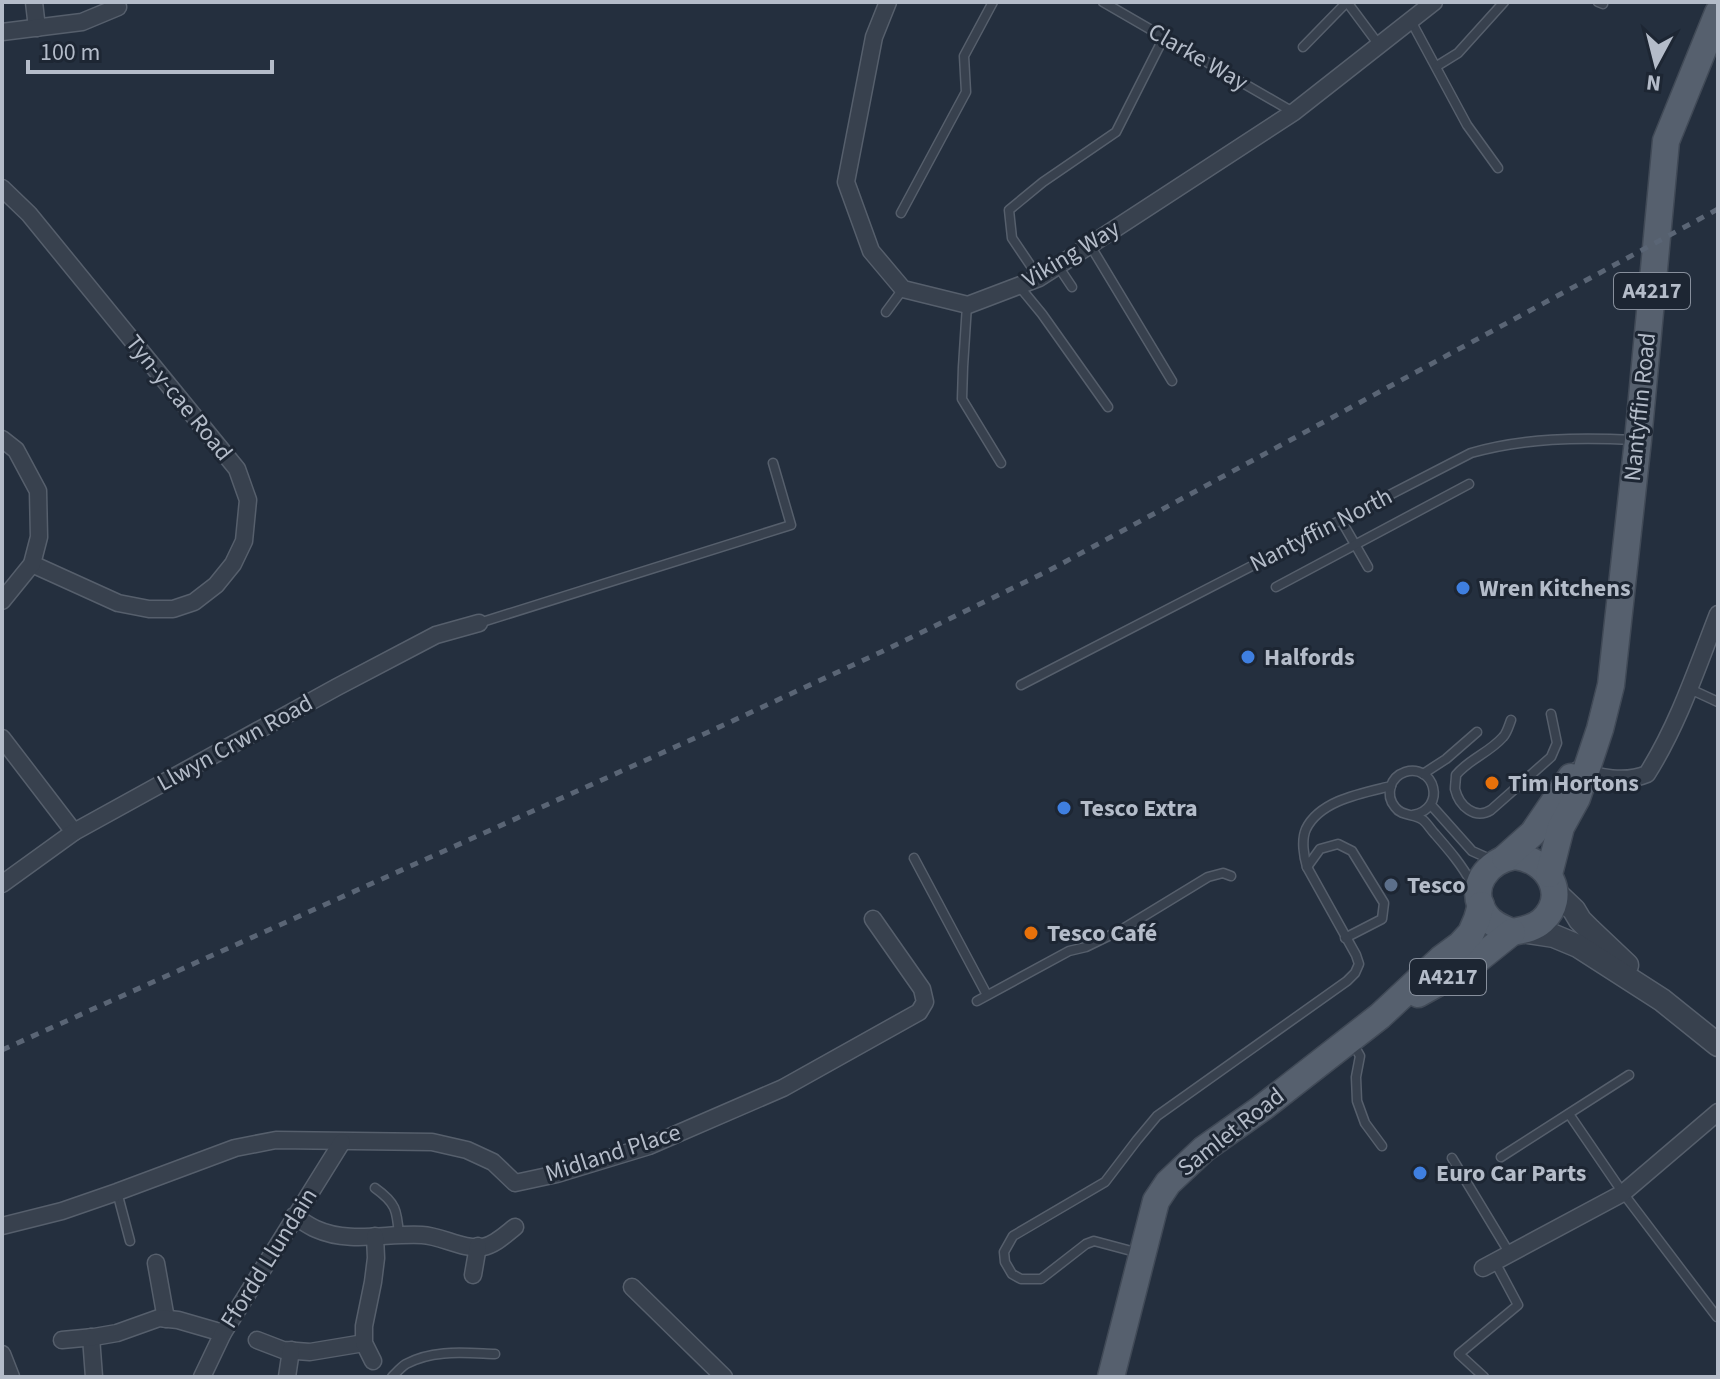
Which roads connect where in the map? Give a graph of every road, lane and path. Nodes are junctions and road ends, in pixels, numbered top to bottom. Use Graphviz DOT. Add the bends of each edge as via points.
graph roads {
  1 [pos="34,2"];
  2 [pos="888,2"];
  3 [pos="993,2"];
  4 [pos="1103,2"];
  5 [pos="1434,2"];
  6 [pos="1504,2"];
  7 [pos="118,7"];
  8 [pos="1718,13"];
  9 [pos="1411,21"];
  10 [pos="37,28"];
  11 [pos="2,32"];
  12 [pos="1164,37"];
  13 [pos="1380,45"];
  14 [pos="1303,47"];
  15 [pos="1437,66"];
  16 [pos="1294,112"];
  17 [pos="1498,168"];
  18 [pos="2,188"];
  19 [pos="901,213"];
  20 [pos="1089,244"];
  21 [pos="1058,266"];
  22 [pos="1039,278"];
  23 [pos="1019,286"];
  24 [pos="1072,287"];
  25 [pos="903,289"];
  26 [pos="968,305"];
  27 [pos="886,312"];
  28 [pos="1172,381"];
  29 [pos="1108,407"];
  30 [pos="2,439"];
  31 [pos="1638,440"];
  32 [pos="773,463"];
  33 [pos="1001,463"];
  34 [pos="1469,484"];
  35 [pos="1341,520"];
  36 [pos="1355,545"];
  37 [pos="32,564"];
  38 [pos="1368,567"];
  39 [pos="1276,587"];
  40 [pos="2,601"];
  41 [pos="1718,614"];
  42 [pos="479,623"];
  43 [pos="1021,685"];
  44 [pos="1689,688"];
  45 [pos="1718,702"];
  46 [pos="1551,714"];
  47 [pos="1511,720"];
  48 [pos="1477,732"];
  49 [pos="2,738"];
  50 [pos="1581,771"];
  51 [pos="1423,774"];
  52 [pos="1391,786"];
  53 [pos="1431,805"];
  54 [pos="1413,815"];
  55 [pos="74,832"];
  56 [pos="914,858"];
  57 [pos="1501,860"];
  58 [pos="1307,867"];
  59 [pos="1231,876"];
  60 [pos="1551,883"];
  61 [pos="2,884"];
  62 [pos="1480,900"];
  63 [pos="873,919"];
  64 [pos="1516,932"];
  65 [pos="1345,938"];
  66 [pos="987,995"];
  67 [pos="1662,1000"];
  68 [pos="977,1001"];
  69 [pos="1380,1016"];
  70 [pos="1350,1038"];
  71 [pos="1718,1045"];
  72 [pos="1629,1075"];
  73 [pos="1718,1112"];
  74 [pos="1569,1114"];
  75 [pos="342,1142"];
  76 [pos="1382,1146"];
  77 [pos="1501,1157"];
  78 [pos="1452,1158"];
  79 [pos="375,1188"];
  80 [pos="117,1192"];
  81 [pos="1623,1193"];
  82 [pos="294,1216"];
  83 [pos="2,1226"];
  84 [pos="515,1227"];
  85 [pos="375,1236"];
  86 [pos="399,1236"];
  87 [pos="130,1241"];
  88 [pos="478,1246"];
  89 [pos="1144,1254"];
  90 [pos="1496,1261"];
  91 [pos="156,1263"];
  92 [pos="473,1275"];
  93 [pos="632,1287"];
  94 [pos="1717,1317"];
  95 [pos="166,1319"];
  96 [pos="223,1333"];
  97 [pos="91,1337"];
  98 [pos="62,1340"];
  99 [pos="257,1340"];
  100 [pos="364,1343"];
  101 [pos="291,1350"];
  102 [pos="2,1354"];
  103 [pos="495,1354"];
  104 [pos="373,1361"];
  105 [pos="11,1377"];
  106 [pos="94,1377"];
  107 [pos="202,1377"];
  108 [pos="287,1377"];
  109 [pos="392,1377"];
  110 [pos="724,1377"];
  111 [pos="1111,1377"];
  112 [pos="1484,1377"];
  1 -- 10 [label="street"];
  2 -- 25 [label="street" via="874,37 846,182 871,251"];
  3 -- 19 [label="lane" via="964,56 966,92"];
  4 -- 12 [label="lane, Clarke Way"];
  5 -- 9 [label="street, Viking Way"];
  6 -- 15 [label="lane" via="1458,53"];
  7 -- 10 [label="street" via="82,22"];
  8 -- 31 [label="main road, Nantyffin Road / A4217" via="1666,141"];
  9 -- 13 [label="street, Viking Way"];
  9 -- 15 [label="lane"];
  10 -- 11 [label="street"];
  12 -- 16 [label="lane, Clarke Way"];
  12 -- 22 [label="lane" via="1116,132 1009,210 1012,238"];
  13 -- 14 [label="lane" via="1347,2"];
  13 -- 16 [label="street, Viking Way"];
  15 -- 17 [label="lane" via="1467,125"];
  16 -- 20 [label="street, Viking Way"];
  18 -- 37 [label="street, Tyn-y-cae Road" via="29,214 237,469 248,500 244,541 233,564 194,602 173,609 118,603"];
  20 -- 21 [label="street, Viking Way"];
  20 -- 28 [label="lane"];
  21 -- 22 [label="street, Viking Way"];
  21 -- 24 [label="lane"];
  22 -- 23 [label="street, Viking Way"];
  23 -- 26 [label="street, Viking Way"];
  23 -- 29 [label="lane"];
  25 -- 26 [label="street"];
  25 -- 27 [label="lane"];
  26 -- 33 [label="lane" via="962,399"];
  30 -- 37 [label="street" via="16,450 38,491 39,537"];
  31 -- 35 [label="lane, Nantyffin North" via="1544,440 1471,453"];
  31 -- 50 [label="main road, Nantyffin Road / A4217" via="1617,625"];
  32 -- 42 [label="lane" via="791,525"];
  34 -- 36 [label="lane"];
  35 -- 36 [label="lane"];
  35 -- 43 [label="lane, Nantyffin North"];
  36 -- 38 [label="lane"];
  36 -- 39 [label="lane"];
  37 -- 40 [label="street"];
  41 -- 44 [label="street"];
  42 -- 55 [label="street, Llwyn Crwn Road" via="436,635"];
  44 -- 45 [label="lane"];
  44 -- 50 [label="street" via="1647,774 1628,779"];
  46 -- 47 [label="lane" via="1557,743 1546,763 1491,810 1473,813 1457,794 1456,775 1505,736"];
  48 -- 51 [label="lane"];
  49 -- 55 [label="street"];
  50 -- 57 [label="main road, Nantyffin Road / A4217" via="1533,833"];
  50 -- 60 [label="main road, Nantyffin Road / A4217" via="1577,798 1561,827"];
  51 -- 52 [label="lane" via="1404,772"];
  51 -- 53 [label="lane" via="1432,784"];
  52 -- 54 [label="lane" via="1394,807"];
  52 -- 58 [label="lane" via="1360,793 1317,815 1305,831"];
  53 -- 54 [label="lane"];
  53 -- 57 [label="lane" via="1472,851"];
  54 -- 62 [label="lane" via="1461,864"];
  55 -- 61 [label="street, Llwyn Crwn Road"];
  56 -- 66 [label="lane"];
  57 -- 60 [label="main road" via="1515,856 1534,861"];
  57 -- 62 [label="main road" via="1483,876"];
  58 -- 65 [label="lane"];
  58 -- 65 [label="lane" via="1320,849 1338,844 1352,851 1384,903 1382,919"];
  59 -- 66 [label="lane" via="1208,877 1121,930"];
  60 -- 64 [label="main road" via="1549,913 1532,928"];
  60 -- 67 [label="street" via="1580,920"];
  62 -- 64 [label="main road" via="1492,922"];
  62 -- 69 [label="main road, Samlet Road / A4217" via="1471,933"];
  63 -- 75 [label="street, Midland Place" via="922,989 925,1002 919,1012 783,1088 649,1146 515,1183 493,1162 467,1150 432,1142"];
  64 -- 67 [label="street" via="1554,936 1578,946"];
  64 -- 69 [label="main road, Samlet Road / A4217" via="1472,964"];
  65 -- 89 [label="lane" via="1359,964 1355,973 1157,1116 1105,1182 1013,1236 1004,1252 1012,1274 1031,1280 1041,1279 1094,1241"];
  66 -- 68 [label="lane"];
  67 -- 71 [label="street"];
  69 -- 70 [label="main road, Samlet Road / A4217"];
  70 -- 76 [label="lane" via="1360,1056 1357,1101"];
  70 -- 89 [label="main road, Samlet Road / A4217" via="1204,1149 1168,1183 1156,1201"];
  72 -- 74 [label="lane"];
  73 -- 81 [label="street"];
  74 -- 77 [label="lane"];
  74 -- 81 [label="lane"];
  75 -- 80 [label="street, Midland Place" via="276,1140 235,1148"];
  75 -- 82 [label="street, Ffordd Llundain"];
  78 -- 90 [label="lane"];
  79 -- 86 [label="lane" via="397,1211"];
  80 -- 83 [label="street, Midland Place"];
  80 -- 87 [label="lane"];
  81 -- 90 [label="street"];
  81 -- 94 [label="lane"];
  82 -- 85 [label="street" via="316,1230"];
  82 -- 96 [label="street, Ffordd Llundain"];
  84 -- 88 [label="street" via="496,1242"];
  85 -- 86 [label="street"];
  85 -- 100 [label="street"];
  86 -- 88 [label="street" via="423,1235"];
  88 -- 92 [label="street"];
  89 -- 111 [label="main road, Samlet Road / A4217"];
  90 -- 112 [label="lane" via="1518,1305 1459,1354"];
  91 -- 95 [label="street"];
  93 -- 110 [label="street"];
  95 -- 96 [label="street"];
  95 -- 97 [label="street"];
  96 -- 107 [label="street, Ffordd Llundain"];
  97 -- 98 [label="street"];
  97 -- 106 [label="street"];
  99 -- 101 [label="street"];
  100 -- 101 [label="street"];
  100 -- 104 [label="street"];
  101 -- 108 [label="street"];
  102 -- 105 [label="street"];
  103 -- 109 [label="lane" via="430,1356 406,1364"];
}
